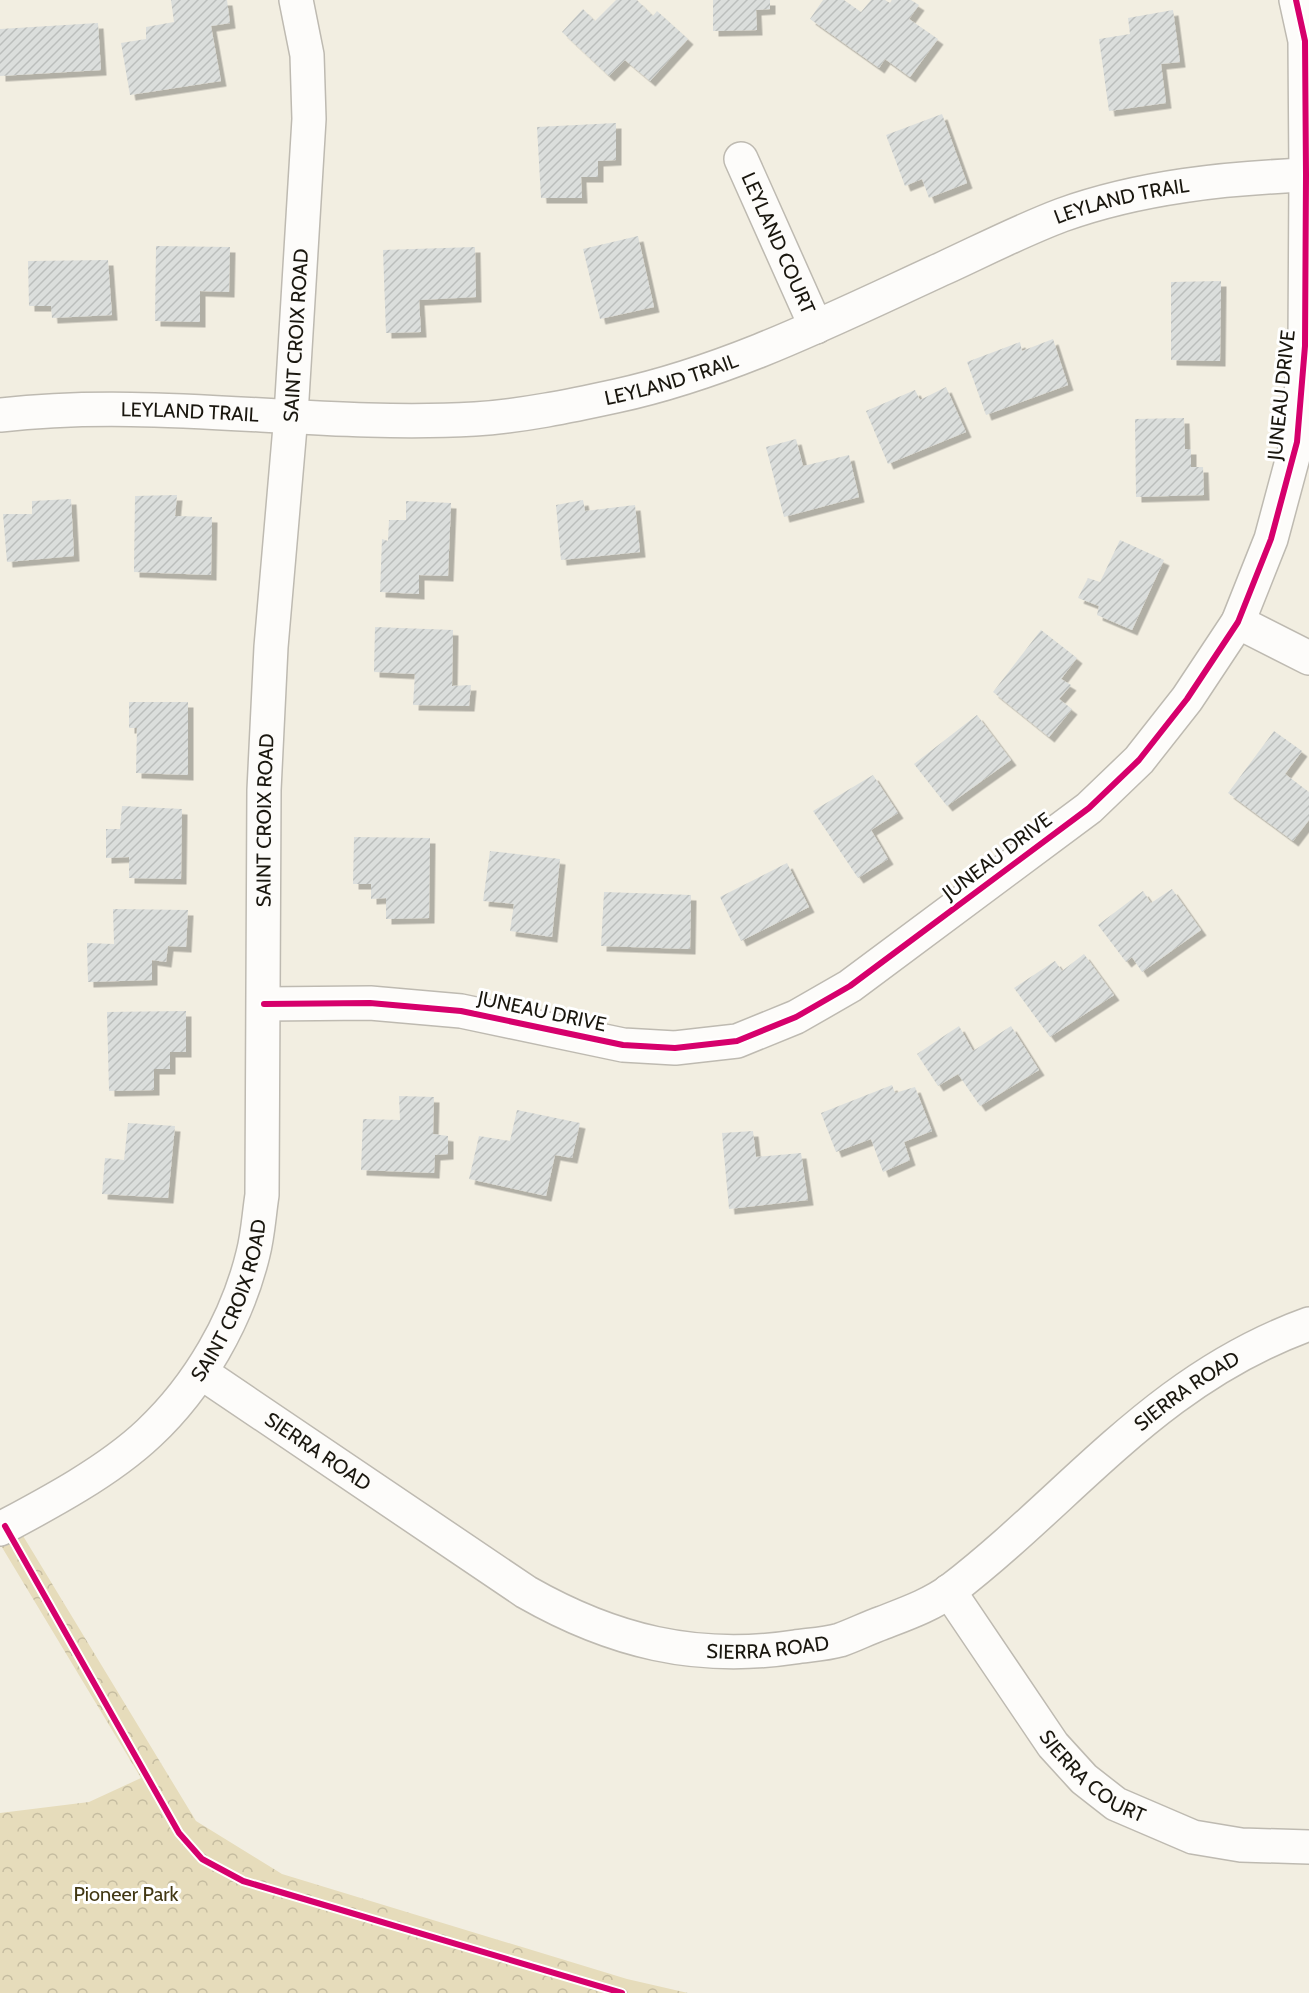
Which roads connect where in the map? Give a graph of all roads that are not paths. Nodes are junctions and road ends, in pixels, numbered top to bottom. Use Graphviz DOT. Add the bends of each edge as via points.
graph roads {
  1 [pos="296,0"];
  2 [pos="1296,0"];
  3 [pos="741,159"];
  4 [pos="1307,175"];
  5 [pos="816,327"];
  6 [pos="0,415"];
  7 [pos="291,415"];
  8 [pos="1239,621"];
  9 [pos="1309,658"];
  10 [pos="264,1004"];
  11 [pos="1309,1324"];
  12 [pos="201,1372"];
  13 [pos="0,1529"];
  14 [pos="949,1591"];
  15 [pos="1309,1847"];
  1 -- 7 [label="street, SAINT CROIX ROAD" via="307,55 309,119"];
  2 -- 4 [label="street, JUNEAU DRIVE" via="1305,41"];
  3 -- 5 [label="street, LEYLAND COURT"];
  4 -- 5 [label="street, LEYLAND TRAIL" via="1185,186 1118,198 1061,215"];
  4 -- 8 [label="street, JUNEAU DRIVE" via="1305,346 1297,442 1271,539"];
  5 -- 7 [label="street, LEYLAND TRAIL" via="701,374 548,410 466,419"];
  6 -- 7 [label="street, LEYLAND TRAIL" via="125,408"];
  7 -- 10 [label="street, SAINT CROIX ROAD" via="271,646 264,790"];
  8 -- 9 [label="street"];
  8 -- 10 [label="street, JUNEAU DRIVE" via="1187,699 1139,760 1089,808 850,986 796,1017 737,1041 675,1048 623,1045 461,1011 370,1003"];
  10 -- 12 [label="street, SAINT CROIX ROAD" via="262,1195 253,1254 232,1316"];
  11 -- 14 [label="street, SIERRA ROAD" via="1233,1358 1174,1395"];
  12 -- 13 [label="street, SAINT CROIX ROAD" via="150,1432 108,1465"];
  12 -- 14 [label="street, SIERRA ROAD" via="526,1592 565,1615 624,1638 693,1651 756,1653 838,1640"];
  14 -- 15 [label="street, SIERRA COURT" via="1053,1745 1084,1779 1116,1804 1193,1836 1241,1845"];
}
